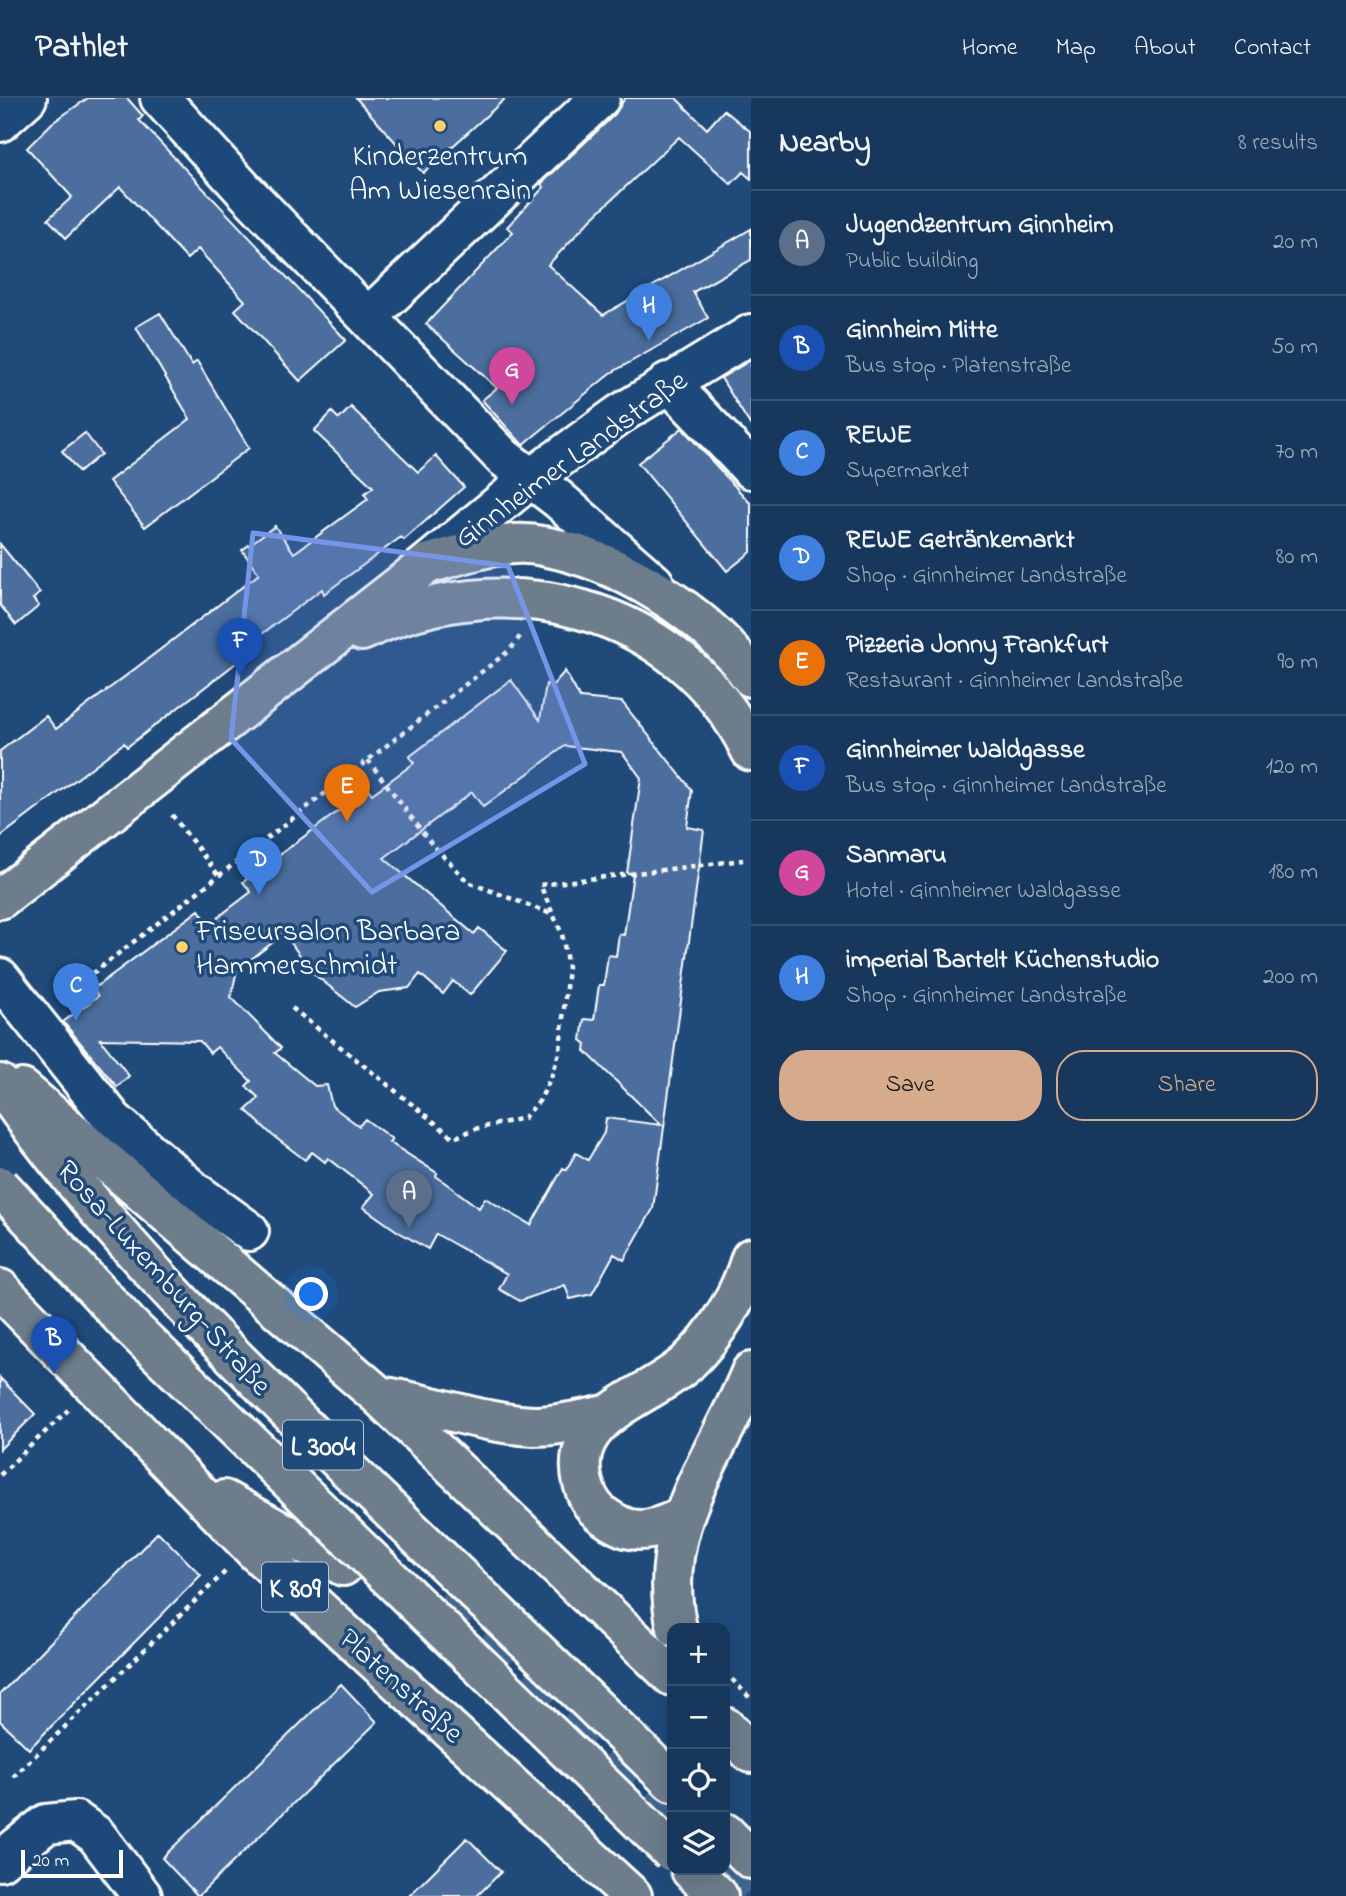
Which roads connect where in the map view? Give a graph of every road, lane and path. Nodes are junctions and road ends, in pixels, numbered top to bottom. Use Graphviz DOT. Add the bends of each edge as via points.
graph roads {
  1 [pos="27,98"];
  2 [pos="160,98"];
  3 [pos="600,98"];
  4 [pos="0,122"];
  5 [pos="368,317"];
  6 [pos="751,334"];
  7 [pos="667,382"];
  8 [pos="751,469"];
  9 [pos="530,479"];
  10 [pos="427,564"];
  11 [pos="674,601"];
  12 [pos="525,630"];
  13 [pos="313,655"];
  14 [pos="751,677"];
  15 [pos="751,751"];
  16 [pos="368,760"];
  17 [pos="172,815"];
  18 [pos="743,860"];
  19 [pos="219,876"];
  20 [pos="0,899"];
  21 [pos="554,915"];
  22 [pos="0,978"];
  23 [pos="50,1007"];
  24 [pos="292,1008"];
  25 [pos="0,1070"];
  26 [pos="0,1084"];
  27 [pos="0,1186"];
  28 [pos="249,1231"];
  29 [pos="751,1258"];
  30 [pos="0,1289"];
  31 [pos="751,1372"];
  32 [pos="379,1396"];
  33 [pos="75,1404"];
  34 [pos="605,1415"];
  35 [pos="174,1470"];
  36 [pos="0,1475"];
  37 [pos="681,1518"];
  38 [pos="234,1563"];
  39 [pos="343,1566"];
  40 [pos="676,1623"];
  41 [pos="667,1671"];
  42 [pos="730,1677"];
  43 [pos="751,1699"];
  44 [pos="730,1732"];
  45 [pos="751,1753"];
  46 [pos="13,1777"];
  47 [pos="667,1777"];
  48 [pos="730,1838"];
  49 [pos="667,1847"];
  50 [pos="751,1858"];
  51 [pos="0,1861"];
  52 [pos="696,1875"];
  53 [pos="142,1896"];
  54 [pos="632,1896"];
  55 [pos="718,1896"];
  1 -- 4 [label="street"];
  2 -- 5 [label="street"];
  3 -- 5 [label="street"];
  5 -- 9 [label="street" via="503,457"];
  6 -- 7 [label="street, Ginnheimer Landstraße"];
  7 -- 8 [label="street"];
  7 -- 9 [label="street, Ginnheimer Landstraße"];
  9 -- 10 [label="street, Ginnheimer Landstraße"];
  9 -- 11 [label="street"];
  10 -- 11 [label="main road, Ginnheimer Landstraße" via="489,547 541,545 598,564"];
  10 -- 13 [label="main road, Ginnheimer Landstraße"];
  11 -- 14 [label="main road, Ginnheimer Landstraße" via="705,625"];
  12 -- 16 [label="path" via="510,650"];
  13 -- 15 [label="main road, Ginnheimer Landstraße" via="405,613 474,599 576,605 627,627 683,663 708,688"];
  13 -- 20 [label="main road, Ginnheimer Landstraße"];
  16 -- 19 [label="path"];
  16 -- 21 [label="path" via="430,842 468,882"];
  17 -- 19 [label="path"];
  18 -- 21 [label="path" via="540,886"];
  19 -- 23 [label="path"];
  21 -- 24 [label="path" via="568,967 560,1050 540,1100 517,1122 475,1129 454,1138"];
  22 -- 28 [label="street" via="113,1120 195,1192"];
  25 -- 32 [label="main road"];
  26 -- 47 [label="main road, Rosa-Luxemburg-Straße / L 3004" via="116,1232 240,1363"];
  27 -- 49 [label="main road, Rosa-Luxemburg-Straße / L 3004, bridge" via="129,1325"];
  29 -- 34 [label="main road" via="732,1303 688,1362"];
  30 -- 35 [label="main road, Platenstraße / K 809"];
  31 -- 37 [label="main road"];
  32 -- 34 [label="main road" via="535,1426"];
  32 -- 41 [label="main road"];
  33 -- 36 [label="path"];
  34 -- 37 [label="main road" via="583,1451 581,1474 588,1501 623,1527 655,1530"];
  35 -- 39 [label="main road, K 809"];
  35 -- 54 [label="main road, Platenstraße / K 809" via="254,1550"];
  37 -- 40 [label="main road" via="670,1574"];
  38 -- 46 [label="path"];
  42 -- 43 [label="path"];
  44 -- 45 [label="main road"];
  48 -- 50 [label="main road"];
  51 -- 53 [label="street" via="46,1824 76,1821 96,1835"];
  52 -- 55 [label="main road"];
}
